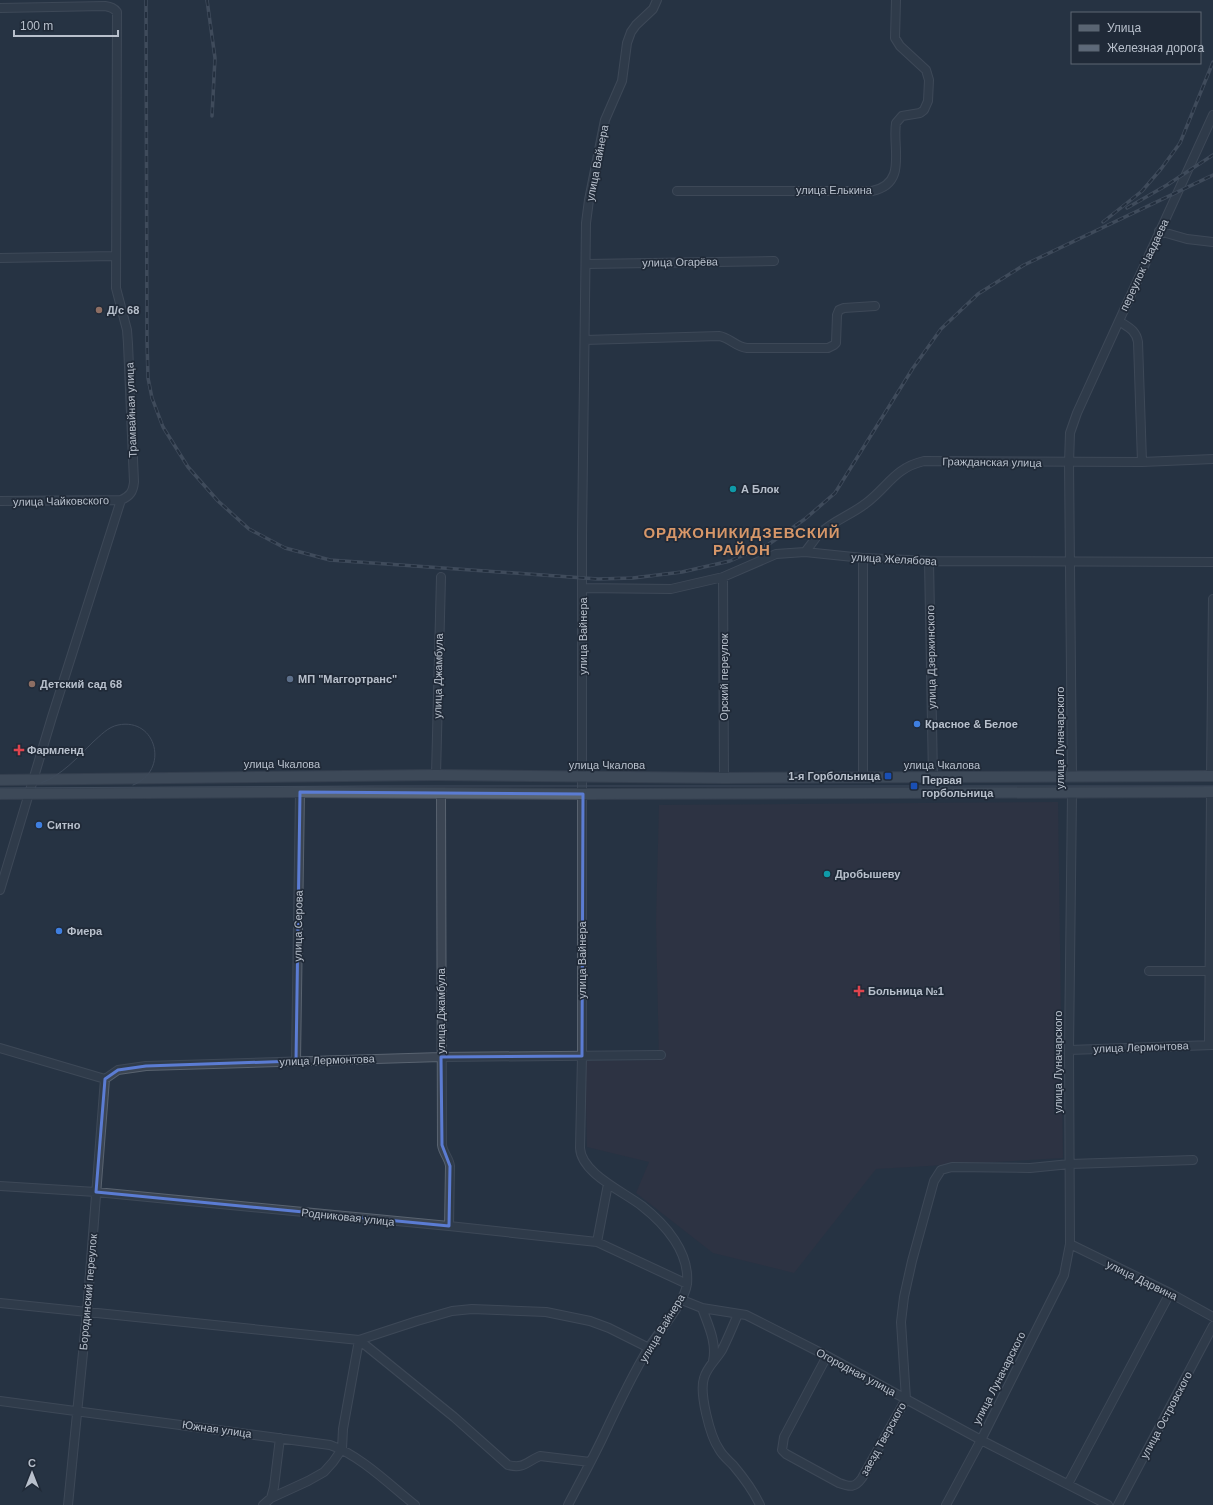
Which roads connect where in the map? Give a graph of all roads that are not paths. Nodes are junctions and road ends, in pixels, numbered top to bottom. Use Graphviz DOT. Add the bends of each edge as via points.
graph roads {
  1 [pos="657,0"];
  2 [pos="896,0"];
  3 [pos="0,8"];
  4 [pos="1213,115"];
  5 [pos="677,190"];
  6 [pos="1159,231"];
  7 [pos="1213,242"];
  8 [pos="115,256"];
  9 [pos="0,258"];
  10 [pos="774,261"];
  11 [pos="586,264"];
  12 [pos="875,306"];
  13 [pos="1118,321"];
  14 [pos="585,340"];
  15 [pos="1213,459"];
  16 [pos="1142,462"];
  17 [pos="1069,463"];
  18 [pos="121,500"];
  19 [pos="0,501"];
  20 [pos="805,552"];
  21 [pos="863,558"];
  22 [pos="929,561"];
  23 [pos="1070,562"];
  24 [pos="1213,562"];
  25 [pos="441,577"];
  26 [pos="723,577"];
  27 [pos="582,588"];
  28 [pos="1213,599"];
  29 [pos="1212,704"];
  30 [pos="436,775"];
  31 [pos="1212,776"];
  32 [pos="583,777"];
  33 [pos="863,777"];
  34 [pos="933,777"];
  35 [pos="1072,777"];
  36 [pos="724,778"];
  37 [pos="33,779"];
  38 [pos="0,780"];
  39 [pos="300,792"];
  40 [pos="1212,792"];
  41 [pos="441,793"];
  42 [pos="0,794"];
  43 [pos="28,794"];
  44 [pos="582,794"];
  45 [pos="1072,794"];
  46 [pos="0,890"];
  47 [pos="1149,971"];
  48 [pos="1209,971"];
  49 [pos="1211,1045"];
  50 [pos="0,1048"];
  51 [pos="1069,1050"];
  52 [pos="661,1055"];
  53 [pos="582,1056"];
  54 [pos="441,1057"];
  55 [pos="296,1061"];
  56 [pos="105,1079"];
  57 [pos="1193,1160"];
  58 [pos="1070,1164"];
  59 [pos="608,1184"];
  60 [pos="0,1186"];
  61 [pos="96,1192"];
  62 [pos="449,1226"];
  63 [pos="597,1242"];
  64 [pos="1070,1244"];
  65 [pos="687,1284"];
  66 [pos="1170,1293"];
  67 [pos="682,1300"];
  68 [pos="0,1303"];
  69 [pos="702,1308"];
  70 [pos="87,1312"];
  71 [pos="738,1314"];
  72 [pos="1213,1317"];
  73 [pos="1213,1326"];
  74 [pos="359,1340"];
  75 [pos="649,1348"];
  76 [pos="827,1356"];
  77 [pos="712,1364"];
  78 [pos="906,1399"];
  79 [pos="0,1401"];
  80 [pos="77,1410"];
  81 [pos="280,1438"];
  82 [pos="981,1440"];
  83 [pos="342,1449"];
  84 [pos="590,1462"];
  85 [pos="1068,1484"];
  86 [pos="271,1498"];
  87 [pos="68,1505"];
  88 [pos="263,1505"];
  89 [pos="414,1505"];
  90 [pos="568,1505"];
  91 [pos="760,1505"];
  92 [pos="946,1505"];
  93 [pos="1108,1505"];
  94 [pos="1118,1505"];
  1 -- 11 [label="street, улица Вайнера" via="653,9 631,32 622,81 606,120 590,194 586,223"];
  2 -- 5 [label="street, улица Елькина" via="895,38 926,70 929,80 927,106 920,113 902,116 896,123 896,168 889,184 872,191"];
  3 -- 8 [label="street, Трамвайная улица" via="105,6 114,9 118,17"];
  4 -- 6 [label="street, переулок Чаадаева"];
  6 -- 7 [label="street" via="1187,239"];
  6 -- 13 [label="street, переулок Чаадаева"];
  8 -- 9 [label="street"];
  8 -- 18 [label="street, Трамвайная улица" via="117,294 128,344 134,482 129,497"];
  10 -- 11 [label="street, улица Огарёва"];
  11 -- 14 [label="street, улица Вайнера"];
  12 -- 14 [label="street" via="839,310 836,343 828,348 747,348 723,336"];
  13 -- 16 [label="street, переулок Чаадаева" via="1137,335"];
  13 -- 17 [label="street, улица Луначарского" via="1070,433"];
  14 -- 27 [label="street, улица Вайнера"];
  15 -- 16 [label="street, Гражданская улица"];
  16 -- 17 [label="street, Гражданская улица"];
  17 -- 20 [label="street, Гражданская улица" via="913,463 903,468 865,504 819,534"];
  17 -- 23 [label="street, улица Луначарского"];
  18 -- 19 [label="street, улица Чайковского"];
  18 -- 37 [label="street, Трамвайная улица"];
  20 -- 21 [label="street, улица Желябова"];
  20 -- 26 [label="street, улица Желябова" via="776,554"];
  21 -- 22 [label="street, улица Желябова"];
  21 -- 33 [label="street"];
  22 -- 23 [label="street, улица Желябова"];
  22 -- 34 [label="street, улица Дзержинского"];
  23 -- 24 [label="street, улица Желябова"];
  23 -- 35 [label="street, улица Луначарского"];
  25 -- 30 [label="street, улица Джамбула"];
  26 -- 27 [label="street, улица Желябова" via="671,589"];
  26 -- 36 [label="street, Орский переулок"];
  27 -- 32 [label="street, улица Вайнера"];
  28 -- 29 [label="street"];
  29 -- 31 [label="street"];
  30 -- 32 [label="main road, улица Чкалова"];
  30 -- 37 [label="main road, улица Чкалова"];
  31 -- 35 [label="main road, улица Чкалова"];
  32 -- 36 [label="main road, улица Чкалова"];
  32 -- 44 [label="street, улица Вайнера"];
  33 -- 34 [label="main road, улица Чкалова"];
  33 -- 36 [label="main road, улица Чкалова"];
  34 -- 35 [label="main road, улица Чкалова"];
  35 -- 45 [label="main road, улица Луначарского"];
  37 -- 38 [label="main road, улица Чкалова"];
  37 -- 43 [label="street, Трамвайная улица"];
  39 -- 41 [label="main road"];
  39 -- 43 [label="main road"];
  39 -- 55 [label="street, улица Серова"];
  40 -- 45 [label="main road"];
  40 -- 48 [label="street"];
  41 -- 44 [label="main road"];
  41 -- 54 [label="street, улица Джамбула"];
  42 -- 43 [label="main road"];
  43 -- 46 [label="street, Трамвайная улица"];
  44 -- 45 [label="main road"];
  44 -- 53 [label="street, улица Вайнера"];
  45 -- 51 [label="street, улица Луначарского"];
  47 -- 48 [label="street"];
  48 -- 49 [label="street"];
  49 -- 51 [label="street, улица Лермонтова"];
  50 -- 56 [label="street"];
  51 -- 58 [label="street, улица Луначарского"];
  52 -- 53 [label="street, улица Лермонтова"];
  53 -- 54 [label="street, улица Лермонтова"];
  53 -- 59 [label="street, улица Вайнера" via="580,1155"];
  54 -- 55 [label="street, улица Лермонтова"];
  54 -- 62 [label="street, улица Джамбула" via="442,1145 450,1166"];
  55 -- 56 [label="street, улица Лермонтова" via="146,1066 118,1070"];
  56 -- 61 [label="street, Бородинский переулок"];
  57 -- 58 [label="street"];
  58 -- 64 [label="street, улица Луначарского"];
  58 -- 78 [label="street, заезд Тверского" via="1030,1168 952,1167 941,1170 936,1175 904,1297 901,1322"];
  59 -- 63 [label="street"];
  59 -- 65 [label="street, улица Вайнера" via="651,1213 671,1235 681,1252"];
  60 -- 61 [label="street, Родниковая улица"];
  61 -- 62 [label="street, Родниковая улица"];
  61 -- 70 [label="street, Бородинский переулок"];
  62 -- 63 [label="street, Родниковая улица"];
  63 -- 65 [label="street, Родниковая улица"];
  64 -- 66 [label="street, улица Дарвина"];
  64 -- 82 [label="street, улица Луначарского" via="1064,1275"];
  65 -- 67 [label="street, улица Вайнера"];
  66 -- 72 [label="street, улица Дарвина"];
  66 -- 85 [label="street"];
  67 -- 69 [label="street, Огородная улица"];
  67 -- 75 [label="street, улица Вайнера"];
  68 -- 70 [label="street"];
  69 -- 71 [label="street, Огородная улица"];
  69 -- 77 [label="street" via="714,1344"];
  70 -- 74 [label="street"];
  70 -- 80 [label="street, Бородинский переулок"];
  71 -- 76 [label="street, Огородная улица" via="754,1319"];
  71 -- 77 [label="street"];
  73 -- 94 [label="street, улица Островского"];
  74 -- 75 [label="street" via="452,1311 480,1310 546,1312 570,1316 609,1328"];
  74 -- 83 [label="street" via="343,1429"];
  74 -- 84 [label="street" via="454,1417 508,1465 522,1466 540,1456"];
  75 -- 84 [label="street, улица Вайнера" via="612,1415"];
  76 -- 78 [label="street, Огородная улица"];
  76 -- 78 [label="street, заезд Тверского" via="784,1437 782,1450 793,1458 847,1486 858,1484"];
  77 -- 91 [label="street" via="703,1379 707,1416 712,1433 719,1449 755,1493"];
  78 -- 82 [label="street, Огородная улица"];
  79 -- 80 [label="street, Южная улица"];
  80 -- 81 [label="street, Южная улица"];
  80 -- 87 [label="street, Бородинский переулок"];
  81 -- 83 [label="street, Южная улица"];
  81 -- 86 [label="street"];
  82 -- 85 [label="street, Огородная улица"];
  82 -- 92 [label="street, улица Луначарского"];
  83 -- 86 [label="street" via="324,1472"];
  83 -- 89 [label="street, Южная улица"];
  84 -- 90 [label="street, улица Вайнера"];
  85 -- 93 [label="street, Огородная улица"];
  86 -- 88 [label="street"];
}
